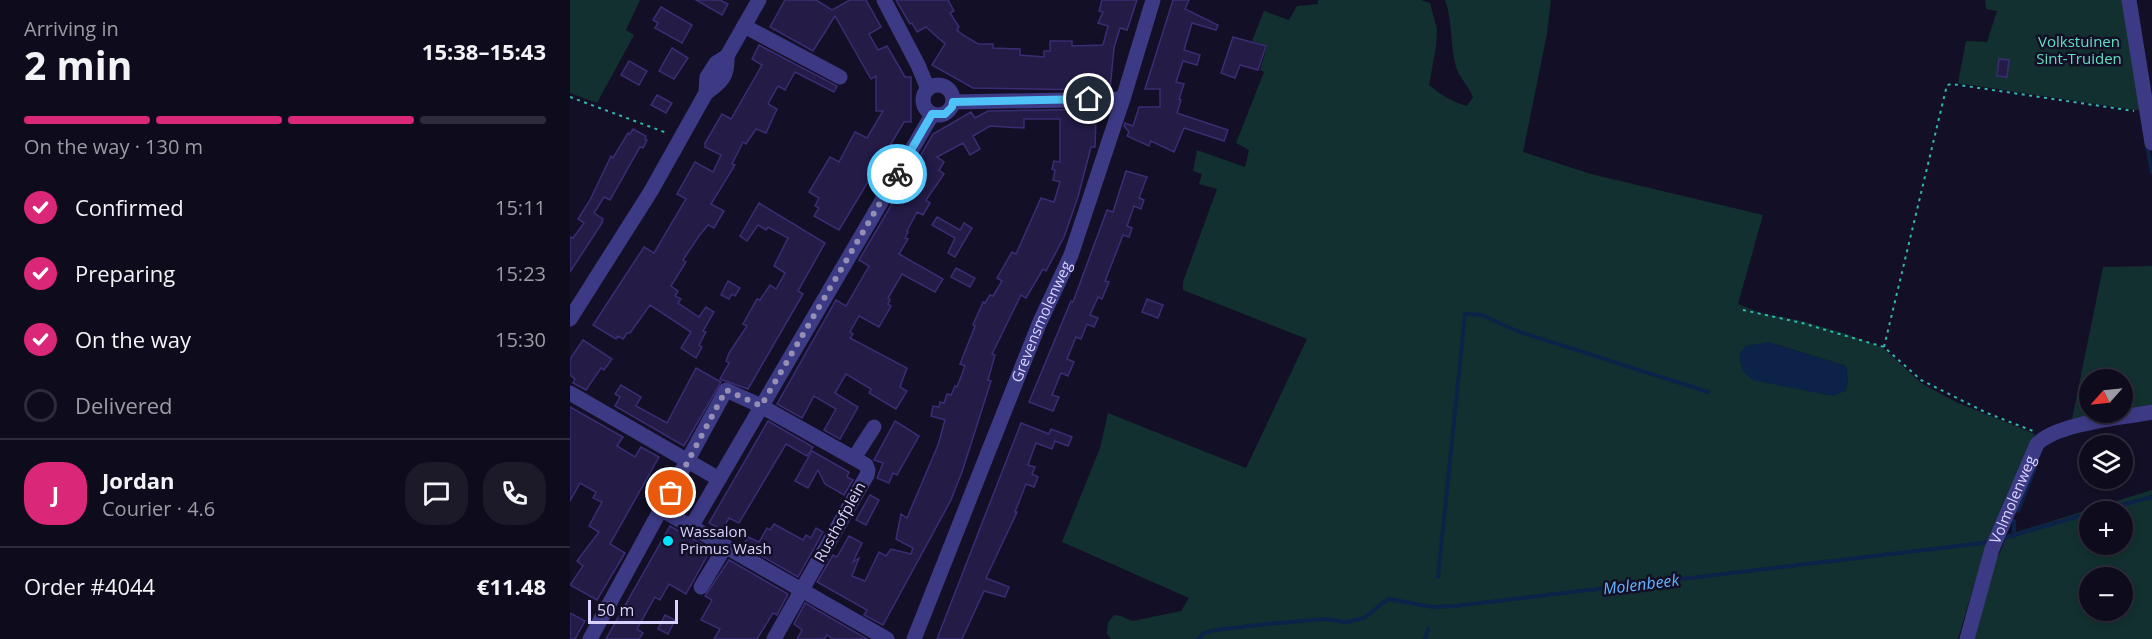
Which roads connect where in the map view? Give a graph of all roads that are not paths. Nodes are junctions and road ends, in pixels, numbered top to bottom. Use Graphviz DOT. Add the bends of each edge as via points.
graph roads {
  1 [pos="759,0"];
  2 [pos="884,0"];
  3 [pos="1153,0"];
  4 [pos="2129,0"];
  5 [pos="744,26"];
  6 [pos="840,77"];
  7 [pos="928,89"];
  8 [pos="1123,99"];
  9 [pos="953,102"];
  10 [pos="932,114"];
  11 [pos="2152,143"];
  12 [pos="570,319"];
  13 [pos="570,393"];
  14 [pos="761,406"];
  15 [pos="2152,412"];
  16 [pos="874,427"];
  17 [pos="854,458"];
  18 [pos="689,460"];
  19 [pos="719,479"];
  20 [pos="662,510"];
  21 [pos="692,527"];
  22 [pos="725,547"];
  23 [pos="701,587"];
  24 [pos="802,590"];
  25 [pos="590,639"];
  26 [pos="774,639"];
  27 [pos="887,639"];
  28 [pos="914,639"];
  29 [pos="1966,639"];
  1 -- 5 [label="street"];
  2 -- 7 [label="street"];
  3 -- 8 [label="street, Grevensmolenweg"];
  4 -- 11 [label="street"];
  5 -- 6 [label="street"];
  5 -- 12 [label="street" via="727,56 728,70 719,84 706,93 634,219"];
  7 -- 9 [label="street" via="936,85 946,87"];
  7 -- 10 [label="street" via="923,103"];
  8 -- 9 [label="street"];
  8 -- 28 [label="street, Grevensmolenweg" via="1071,255 1035,334"];
  9 -- 10 [label="street" via="945,114"];
  10 -- 14 [label="street"];
  13 -- 18 [label="street"];
  14 -- 17 [label="street, Rusthofplein"];
  14 -- 18 [label="street, Rusthofplein" via="726,390"];
  14 -- 19 [label="street"];
  15 -- 29 [label="street, Volmolenweg" via="2060,430 2045,436 2032,451 1992,549"];
  16 -- 17 [label="street, Rusthofplein"];
  17 -- 24 [label="street, Rusthofplein" via="866,465 867,475"];
  18 -- 19 [label="street"];
  18 -- 20 [label="street"];
  19 -- 21 [label="street"];
  20 -- 21 [label="street"];
  20 -- 25 [label="street"];
  21 -- 22 [label="street"];
  22 -- 23 [label="street"];
  22 -- 24 [label="street"];
  24 -- 26 [label="street"];
  24 -- 27 [label="street"];
}
